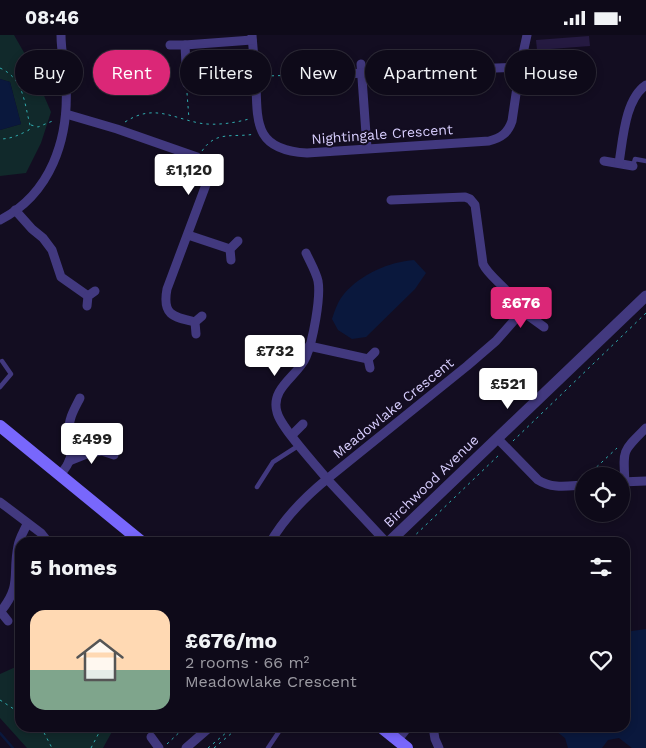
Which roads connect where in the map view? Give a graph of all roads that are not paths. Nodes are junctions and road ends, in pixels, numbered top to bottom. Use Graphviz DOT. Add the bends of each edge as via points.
graph roads {
  1 [pos="61,35"];
  2 [pos="527,35"];
  3 [pos="252,38"];
  4 [pos="170,45"];
  5 [pos="185,45"];
  6 [pos="185,50"];
  7 [pos="524,50"];
  8 [pos="355,72"];
  9 [pos="646,85"];
  10 [pos="516,95"];
  11 [pos="66,117"];
  12 [pos="367,148"];
  13 [pos="604,161"];
  14 [pos="646,161"];
  15 [pos="619,163"];
  16 [pos="633,166"];
  17 [pos="391,200"];
  18 [pos="15,210"];
  19 [pos="0,220"];
  20 [pos="188,235"];
  21 [pos="238,241"];
  22 [pos="230,249"];
  23 [pos="306,253"];
  24 [pos="231,260"];
  25 [pos="646,296"];
  26 [pos="87,307"];
  27 [pos="518,316"];
  28 [pos="544,327"];
  29 [pos="196,334"];
  30 [pos="309,346"];
  31 [pos="371,360"];
  32 [pos="2,361"];
  33 [pos="0,387"];
  34 [pos="80,398"];
  35 [pos="304,425"];
  36 [pos="0,426"];
  37 [pos="646,428"];
  38 [pos="292,435"];
  39 [pos="497,438"];
  40 [pos="300,445"];
  41 [pos="114,455"];
  42 [pos="69,461"];
  43 [pos="623,467"];
  44 [pos="60,475"];
  45 [pos="327,479"];
  46 [pos="646,481"];
  47 [pos="630,482"];
  48 [pos="575,486"];
  49 [pos="257,487"];
  50 [pos="0,502"];
  51 [pos="27,524"];
  52 [pos="21,537"];
  53 [pos="44,537"];
  54 [pos="136,537"];
  55 [pos="274,537"];
  56 [pos="382,537"];
  57 [pos="394,537"];
  58 [pos="15,589"];
  59 [pos="1,611"];
  60 [pos="8,621"];
  61 [pos="204,732"];
  62 [pos="279,732"];
  63 [pos="387,732"];
  64 [pos="406,732"];
  65 [pos="433,732"];
  66 [pos="151,737"];
  67 [pos="402,744"];
  68 [pos="161,748"];
  69 [pos="186,748"];
  70 [pos="268,748"];
  71 [pos="439,748"];
  1 -- 11 [label="street"];
  2 -- 7 [label="street, Nightingale Crescent"];
  3 -- 5 [label="street"];
  3 -- 12 [label="street, Nightingale Crescent" via="256,112 269,142 291,152 307,153"];
  4 -- 5 [label="street"];
  5 -- 6 [label="street"];
  8 -- 12 [label="street" via="361,69"];
  9 -- 15 [label="street" via="632,100"];
  10 -- 12 [label="street, Nightingale Crescent" via="509,129 498,139"];
  11 -- 18 [label="street" via="53,166 32,196"];
  11 -- 20 [label="street" via="117,129 197,157 207,166 207,182"];
  13 -- 15 [label="street"];
  14 -- 16 [label="lane" via="635,159"];
  15 -- 16 [label="street"];
  17 -- 27 [label="street" via="470,199 475,205 482,264 506,289 517,306"];
  18 -- 19 [label="street"];
  18 -- 26 [label="street" via="52,250 61,277 92,294"];
  20 -- 22 [label="street"];
  20 -- 29 [label="street" via="165,301 167,310 173,315 198,319"];
  21 -- 22 [label="street"];
  22 -- 24 [label="street"];
  23 -- 30 [label="street" via="318,281 319,301"];
  25 -- 39 [label="street, Birchwood Avenue"];
  27 -- 28 [label="street" via="526,314"];
  27 -- 45 [label="street, Meadowlake Crescent" via="466,367"];
  30 -- 31 [label="street"];
  30 -- 38 [label="street" via="301,366 284,384 276,401 278,418"];
  32 -- 33 [label="lane" via="11,374"];
  34 -- 42 [label="street" via="70,418 68,431 72,453"];
  35 -- 38 [label="street"];
  36 -- 44 [label="main road"];
  37 -- 43 [label="street" via="627,447 623,454"];
  38 -- 40 [label="street"];
  39 -- 48 [label="street" via="546,485"];
  39 -- 57 [label="street, Birchwood Avenue"];
  40 -- 45 [label="street"];
  40 -- 49 [label="lane" via="273,461"];
  41 -- 42 [label="street" via="102,451"];
  42 -- 44 [label="street"];
  44 -- 54 [label="main road"];
  45 -- 55 [label="street, Meadowlake Crescent" via="302,501"];
  45 -- 56 [label="street"];
  46 -- 47 [label="street"];
  50 -- 51 [label="street"];
  51 -- 52 [label="street"];
  51 -- 53 [label="street"];
  58 -- 59 [label="street"];
  59 -- 60 [label="street"];
  61 -- 69 [label="street"];
  62 -- 70 [label="lane"];
  63 -- 67 [label="main road"];
  64 -- 67 [label="street"];
  65 -- 71 [label="street"];
  66 -- 68 [label="street"];
}
